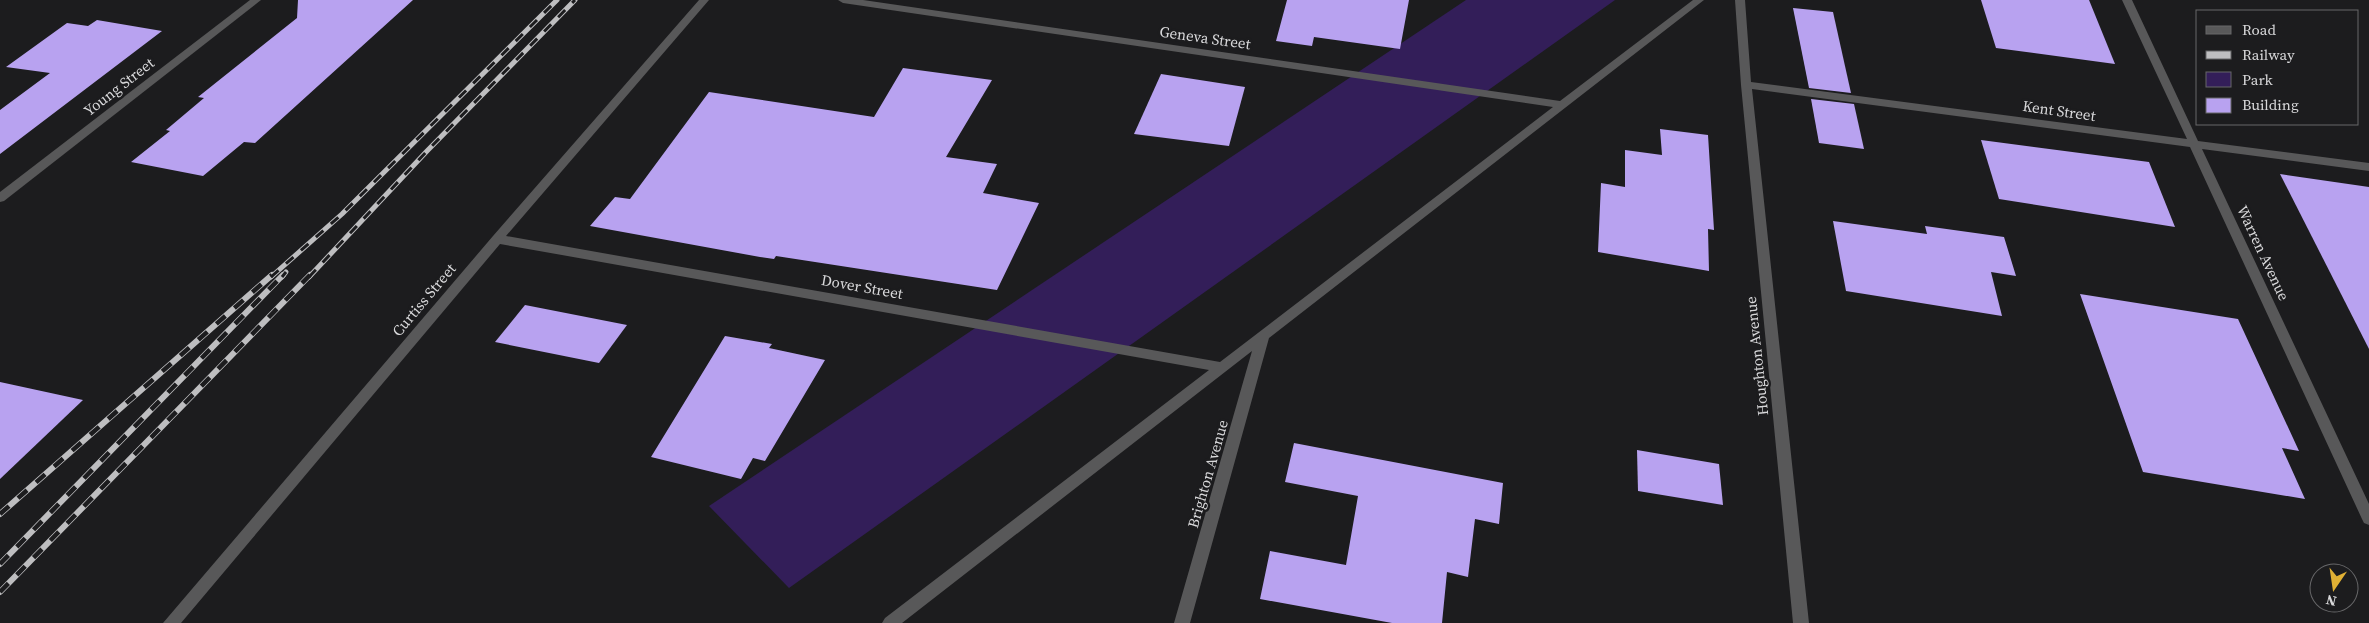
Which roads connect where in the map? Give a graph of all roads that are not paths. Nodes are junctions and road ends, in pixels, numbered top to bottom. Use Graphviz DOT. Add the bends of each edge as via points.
graph roads {
  1 [pos="256,0"];
  2 [pos="704,0"];
  3 [pos="843,0"];
  4 [pos="1699,0"];
  5 [pos="1740,0"];
  6 [pos="2127,0"];
  7 [pos="1746,85"];
  8 [pos="1563,106"];
  9 [pos="2194,144"];
  10 [pos="2369,168"];
  11 [pos="0,198"];
  12 [pos="497,239"];
  13 [pos="1264,333"];
  14 [pos="1222,367"];
  15 [pos="2369,519"];
  16 [pos="171,623"];
  17 [pos="890,623"];
  18 [pos="1182,623"];
  19 [pos="1801,623"];
  1 -- 11 [label="street, Young Street"];
  2 -- 12 [label="street, Curtiss Street"];
  3 -- 8 [label="street, Geneva Street"];
  4 -- 8 [label="street"];
  5 -- 7 [label="street, Houghton Avenue"];
  6 -- 9 [label="street, Warren Avenue"];
  7 -- 9 [label="street, Kent Street"];
  7 -- 19 [label="street, Houghton Avenue"];
  8 -- 13 [label="street"];
  9 -- 10 [label="street, Kent Street"];
  9 -- 15 [label="street, Warren Avenue"];
  12 -- 14 [label="street, Dover Street"];
  12 -- 16 [label="street, Curtiss Street"];
  13 -- 14 [label="street"];
  13 -- 18 [label="street, Brighton Avenue"];
  14 -- 17 [label="street"];
}
